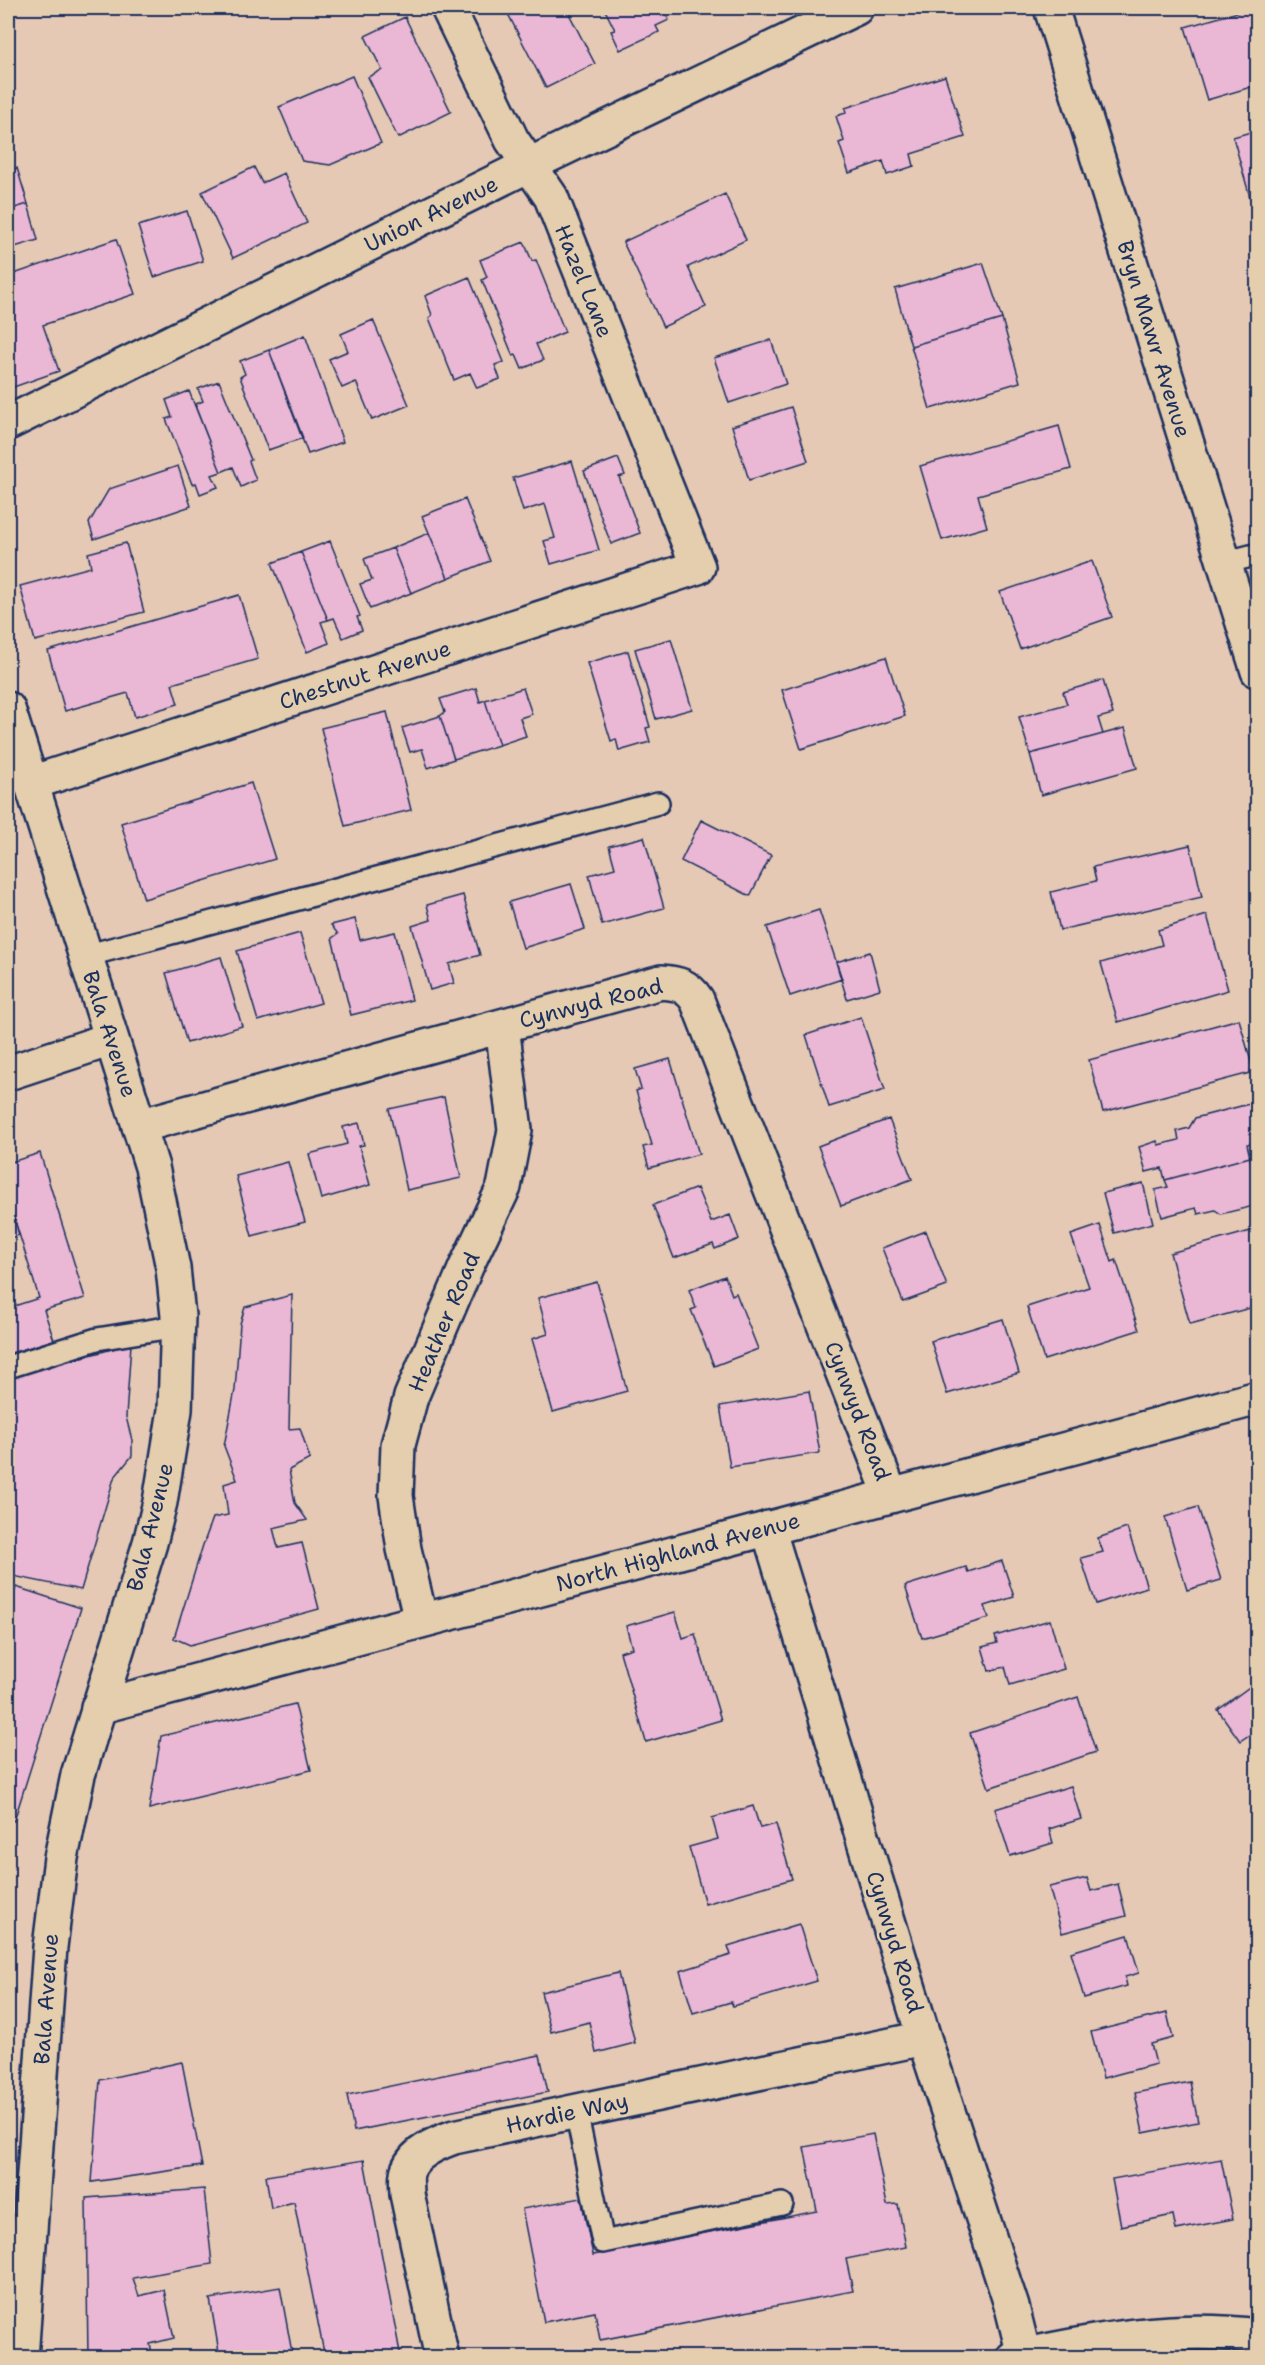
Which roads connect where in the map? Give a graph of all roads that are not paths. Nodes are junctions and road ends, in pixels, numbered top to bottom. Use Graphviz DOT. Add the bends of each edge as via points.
graph roads {
  1 [pos="448,8"];
  2 [pos="856,8"];
  3 [pos="1052,8"];
  4 [pos="529,165"];
  5 [pos="8,423"];
  6 [pos="1257,554"];
  7 [pos="1224,563"];
  8 [pos="698,567"];
  9 [pos="1257,671"];
  10 [pos="8,709"];
  11 [pos="31,783"];
  12 [pos="658,803"];
  13 [pos="85,956"];
  14 [pos="502,1026"];
  15 [pos="111,1039"];
  16 [pos="8,1073"];
  17 [pos="139,1126"];
  18 [pos="178,1326"];
  19 [pos="8,1367"];
  20 [pos="1257,1398"];
  21 [pos="891,1496"];
  22 [pos="768,1528"];
  23 [pos="421,1621"];
  24 [pos="98,1707"];
  25 [pos="924,2038"];
  26 [pos="576,2111"];
  27 [pos="782,2204"];
  28 [pos="1257,2336"];
  29 [pos="1018,2356"];
  30 [pos="21,2358"];
  31 [pos="442,2358"];
  1 -- 4 [label="street, Hazel Lane" via="512,140"];
  2 -- 4 [label="street, Union Avenue"];
  3 -- 7 [label="street, Bryn Mawr Avenue"];
  4 -- 5 [label="street, Union Avenue"];
  4 -- 8 [label="street, Hazel Lane" via="551,197"];
  6 -- 7 [label="lane"];
  7 -- 9 [label="street, Bryn Mawr Avenue"];
  8 -- 11 [label="street, Chestnut Avenue"];
  10 -- 11 [label="street, Bala Avenue"];
  11 -- 13 [label="street, Bala Avenue"];
  12 -- 13 [label="lane"];
  13 -- 15 [label="street, Bala Avenue"];
  14 -- 17 [label="street, Cynwyd Road"];
  14 -- 21 [label="street, Cynwyd Road" via="661,982 683,985 692,992"];
  14 -- 23 [label="street, Heather Road" via="515,1130 504,1187 411,1397 398,1445 396,1496"];
  15 -- 16 [label="street"];
  15 -- 17 [label="street, Bala Avenue"];
  17 -- 18 [label="street, Bala Avenue" via="164,1218"];
  18 -- 19 [label="lane" via="97,1339"];
  18 -- 24 [label="street, Bala Avenue" via="175,1410 160,1502"];
  20 -- 21 [label="street, North Highland Avenue"];
  21 -- 22 [label="street, North Highland Avenue"];
  22 -- 23 [label="street, North Highland Avenue"];
  22 -- 25 [label="street, Cynwyd Road"];
  23 -- 24 [label="street, North Highland Avenue"];
  24 -- 30 [label="street, Bala Avenue" via="70,1813 54,1907"];
  25 -- 26 [label="street, Hardie Way"];
  25 -- 29 [label="street, Cynwyd Road" via="1012,2307"];
  26 -- 27 [label="lane" via="603,2242"];
  26 -- 31 [label="street, Hardie Way" via="440,2142 419,2155 408,2169 407,2194"];
  28 -- 29 [label="street" via="1167,2331"];
}
